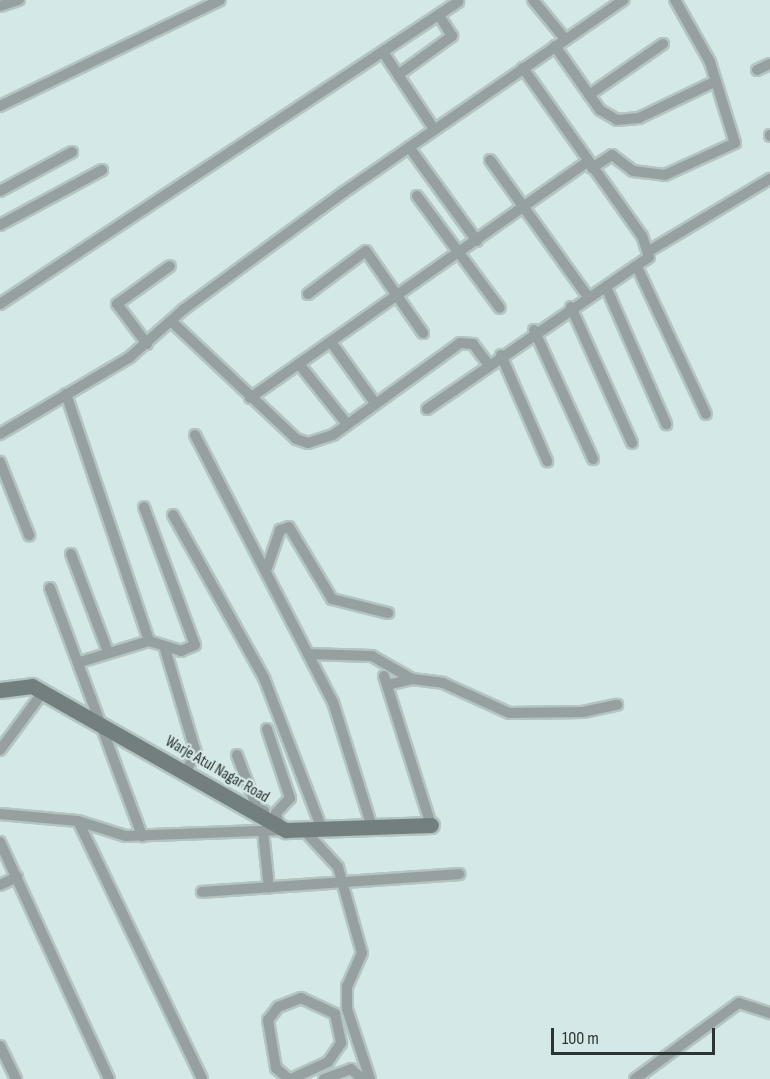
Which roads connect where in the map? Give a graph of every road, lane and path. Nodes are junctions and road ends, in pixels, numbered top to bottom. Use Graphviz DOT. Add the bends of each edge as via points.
graph roads {
  1 [pos="19,0"];
  2 [pos="220,0"];
  3 [pos="533,0"];
  4 [pos="623,0"];
  5 [pos="675,0"];
  6 [pos="458,2"];
  7 [pos="0,6"];
  8 [pos="439,15"];
  9 [pos="565,39"];
  10 [pos="663,44"];
  11 [pos="555,46"];
  12 [pos="383,52"];
  13 [pos="770,64"];
  14 [pos="523,68"];
  15 [pos="757,70"];
  16 [pos="398,75"];
  17 [pos="716,81"];
  18 [pos="589,94"];
  19 [pos="0,106"];
  20 [pos="434,129"];
  21 [pos="409,147"];
  22 [pos="72,152"];
  23 [pos="490,160"];
  24 [pos="590,164"];
  25 [pos="102,170"];
  26 [pos="770,179"];
  27 [pos="0,191"];
  28 [pos="417,196"];
  29 [pos="525,208"];
  30 [pos="0,225"];
  31 [pos="477,241"];
  32 [pos="649,251"];
  33 [pos="459,253"];
  34 [pos="170,266"];
  35 [pos="638,269"];
  36 [pos="606,287"];
  37 [pos="308,294"];
  38 [pos="399,296"];
  39 [pos="588,297"];
  40 [pos="0,304"];
  41 [pos="571,307"];
  42 [pos="500,308"];
  43 [pos="171,321"];
  44 [pos="534,330"];
  45 [pos="423,333"];
  46 [pos="331,342"];
  47 [pos="147,344"];
  48 [pos="501,355"];
  49 [pos="300,364"];
  50 [pos="488,364"];
  51 [pos="66,394"];
  52 [pos="250,398"];
  53 [pos="375,403"];
  54 [pos="427,409"];
  55 [pos="706,414"];
  56 [pos="347,424"];
  57 [pos="666,424"];
  58 [pos="0,434"];
  59 [pos="195,435"];
  60 [pos="632,443"];
  61 [pos="593,459"];
  62 [pos="547,461"];
  63 [pos="0,462"];
  64 [pos="144,507"];
  65 [pos="174,515"];
  66 [pos="29,535"];
  67 [pos="71,554"];
  68 [pos="266,571"];
  69 [pos="50,588"];
  70 [pos="388,613"];
  71 [pos="149,640"];
  72 [pos="165,650"];
  73 [pos="108,652"];
  74 [pos="308,654"];
  75 [pos="80,662"];
  76 [pos="412,678"];
  77 [pos="0,690"];
  78 [pos="43,692"];
  79 [pos="617,705"];
  80 [pos="103,726"];
  81 [pos="267,729"];
  82 [pos="0,750"];
  83 [pos="237,755"];
  84 [pos="185,772"];
  85 [pos="0,814"];
  86 [pos="78,821"];
  87 [pos="280,823"];
  88 [pos="431,825"];
  89 [pos="372,827"];
  90 [pos="322,829"];
  91 [pos="304,830"];
  92 [pos="263,831"];
  93 [pos="142,836"];
  94 [pos="0,842"];
  95 [pos="459,874"];
  96 [pos="17,877"];
  97 [pos="342,883"];
  98 [pos="0,885"];
  99 [pos="269,888"];
  100 [pos="202,892"];
  101 [pos="770,1012"];
  102 [pos="0,1046"];
  103 [pos="16,1079"];
  104 [pos="109,1079"];
  105 [pos="202,1079"];
  106 [pos="287,1079"];
  107 [pos="324,1079"];
  108 [pos="362,1079"];
  109 [pos="370,1079"];
  110 [pos="635,1079"];
  1 -- 7 [label="street"];
  2 -- 19 [label="street"];
  3 -- 9 [label="street"];
  4 -- 9 [label="street"];
  5 -- 17 [label="street"];
  6 -- 8 [label="street"];
  8 -- 12 [label="street"];
  8 -- 16 [label="street" via="452,36"];
  9 -- 11 [label="street"];
  10 -- 18 [label="street"];
  11 -- 14 [label="street"];
  11 -- 18 [label="street"];
  12 -- 16 [label="street"];
  12 -- 40 [label="street"];
  13 -- 15 [label="street"];
  14 -- 20 [label="street"];
  14 -- 24 [label="street"];
  16 -- 20 [label="street"];
  17 -- 18 [label="street" via="628,122 600,110"];
  17 -- 24 [label="street" via="736,136 732,147 652,177 612,155"];
  20 -- 21 [label="street"];
  21 -- 31 [label="street"];
  21 -- 43 [label="street"];
  22 -- 27 [label="street"];
  23 -- 29 [label="street"];
  24 -- 29 [label="street"];
  24 -- 32 [label="street"];
  25 -- 30 [label="street"];
  26 -- 32 [label="street"];
  28 -- 33 [label="street"];
  29 -- 31 [label="street"];
  29 -- 39 [label="street"];
  31 -- 33 [label="street"];
  32 -- 35 [label="street"];
  33 -- 38 [label="street"];
  33 -- 42 [label="street"];
  34 -- 47 [label="street" via="117,304"];
  35 -- 36 [label="street"];
  35 -- 55 [label="street"];
  36 -- 39 [label="street"];
  36 -- 57 [label="street"];
  37 -- 38 [label="street" via="366,251"];
  38 -- 45 [label="street"];
  38 -- 46 [label="street"];
  39 -- 41 [label="street"];
  41 -- 44 [label="street"];
  41 -- 60 [label="street"];
  43 -- 47 [label="street"];
  43 -- 52 [label="street"];
  44 -- 48 [label="street"];
  44 -- 61 [label="street"];
  46 -- 49 [label="street"];
  46 -- 53 [label="street"];
  47 -- 51 [label="street"];
  48 -- 50 [label="street"];
  48 -- 62 [label="street"];
  49 -- 52 [label="street"];
  49 -- 56 [label="street"];
  50 -- 53 [label="street" via="473,344 460,343"];
  50 -- 54 [label="street"];
  51 -- 58 [label="street"];
  51 -- 71 [label="street"];
  52 -- 56 [label="street" via="302,442 324,440"];
  53 -- 56 [label="street"];
  59 -- 68 [label="street"];
  63 -- 66 [label="street"];
  64 -- 72 [label="street" via="195,645"];
  65 -- 90 [label="street" via="264,678"];
  67 -- 73 [label="street"];
  68 -- 70 [label="street" via="280,530 289,527 332,599"];
  68 -- 74 [label="street"];
  69 -- 75 [label="street"];
  71 -- 72 [label="street"];
  71 -- 73 [label="street"];
  72 -- 84 [label="street" via="196,753"];
  73 -- 75 [label="street"];
  74 -- 76 [label="street" via="372,656"];
  74 -- 89 [label="street" via="333,702"];
  75 -- 80 [label="street"];
  76 -- 79 [label="street" via="443,683 509,713 583,712"];
  76 -- 88 [label="street" via="385,680"];
  77 -- 78 [label="street, Warje Atul Nagar Road" via="32,686"];
  78 -- 80 [label="street, Warje Atul Nagar Road"];
  78 -- 82 [label="street"];
  80 -- 84 [label="street, Warje Atul Nagar Road"];
  80 -- 93 [label="street"];
  81 -- 87 [label="street" via="290,798"];
  83 -- 87 [label="street" via="257,808"];
  84 -- 87 [label="street, Warje Atul Nagar Road"];
  85 -- 86 [label="street"];
  86 -- 93 [label="street"];
  86 -- 105 [label="street"];
  87 -- 91 [label="street, Warje Atul Nagar Road"];
  87 -- 92 [label="street"];
  88 -- 89 [label="street, Warje Atul Nagar Road"];
  89 -- 90 [label="street, Warje Atul Nagar Road"];
  90 -- 91 [label="street, Warje Atul Nagar Road"];
  91 -- 97 [label="street" via="334,861"];
  92 -- 93 [label="street"];
  92 -- 99 [label="street"];
  94 -- 96 [label="street"];
  95 -- 97 [label="street"];
  96 -- 98 [label="street"];
  96 -- 104 [label="street"];
  97 -- 99 [label="street"];
  97 -- 109 [label="street" via="362,953 347,986 347,1012"];
  99 -- 100 [label="street"];
  101 -- 110 [label="street" via="739,1003"];
  102 -- 103 [label="street"];
  106 -- 106 [label="street" via="328,1062 341,1043 334,1014 301,998 278,1007 268,1020 276,1068"];
  107 -- 108 [label="street" via="351,1069"];
}
